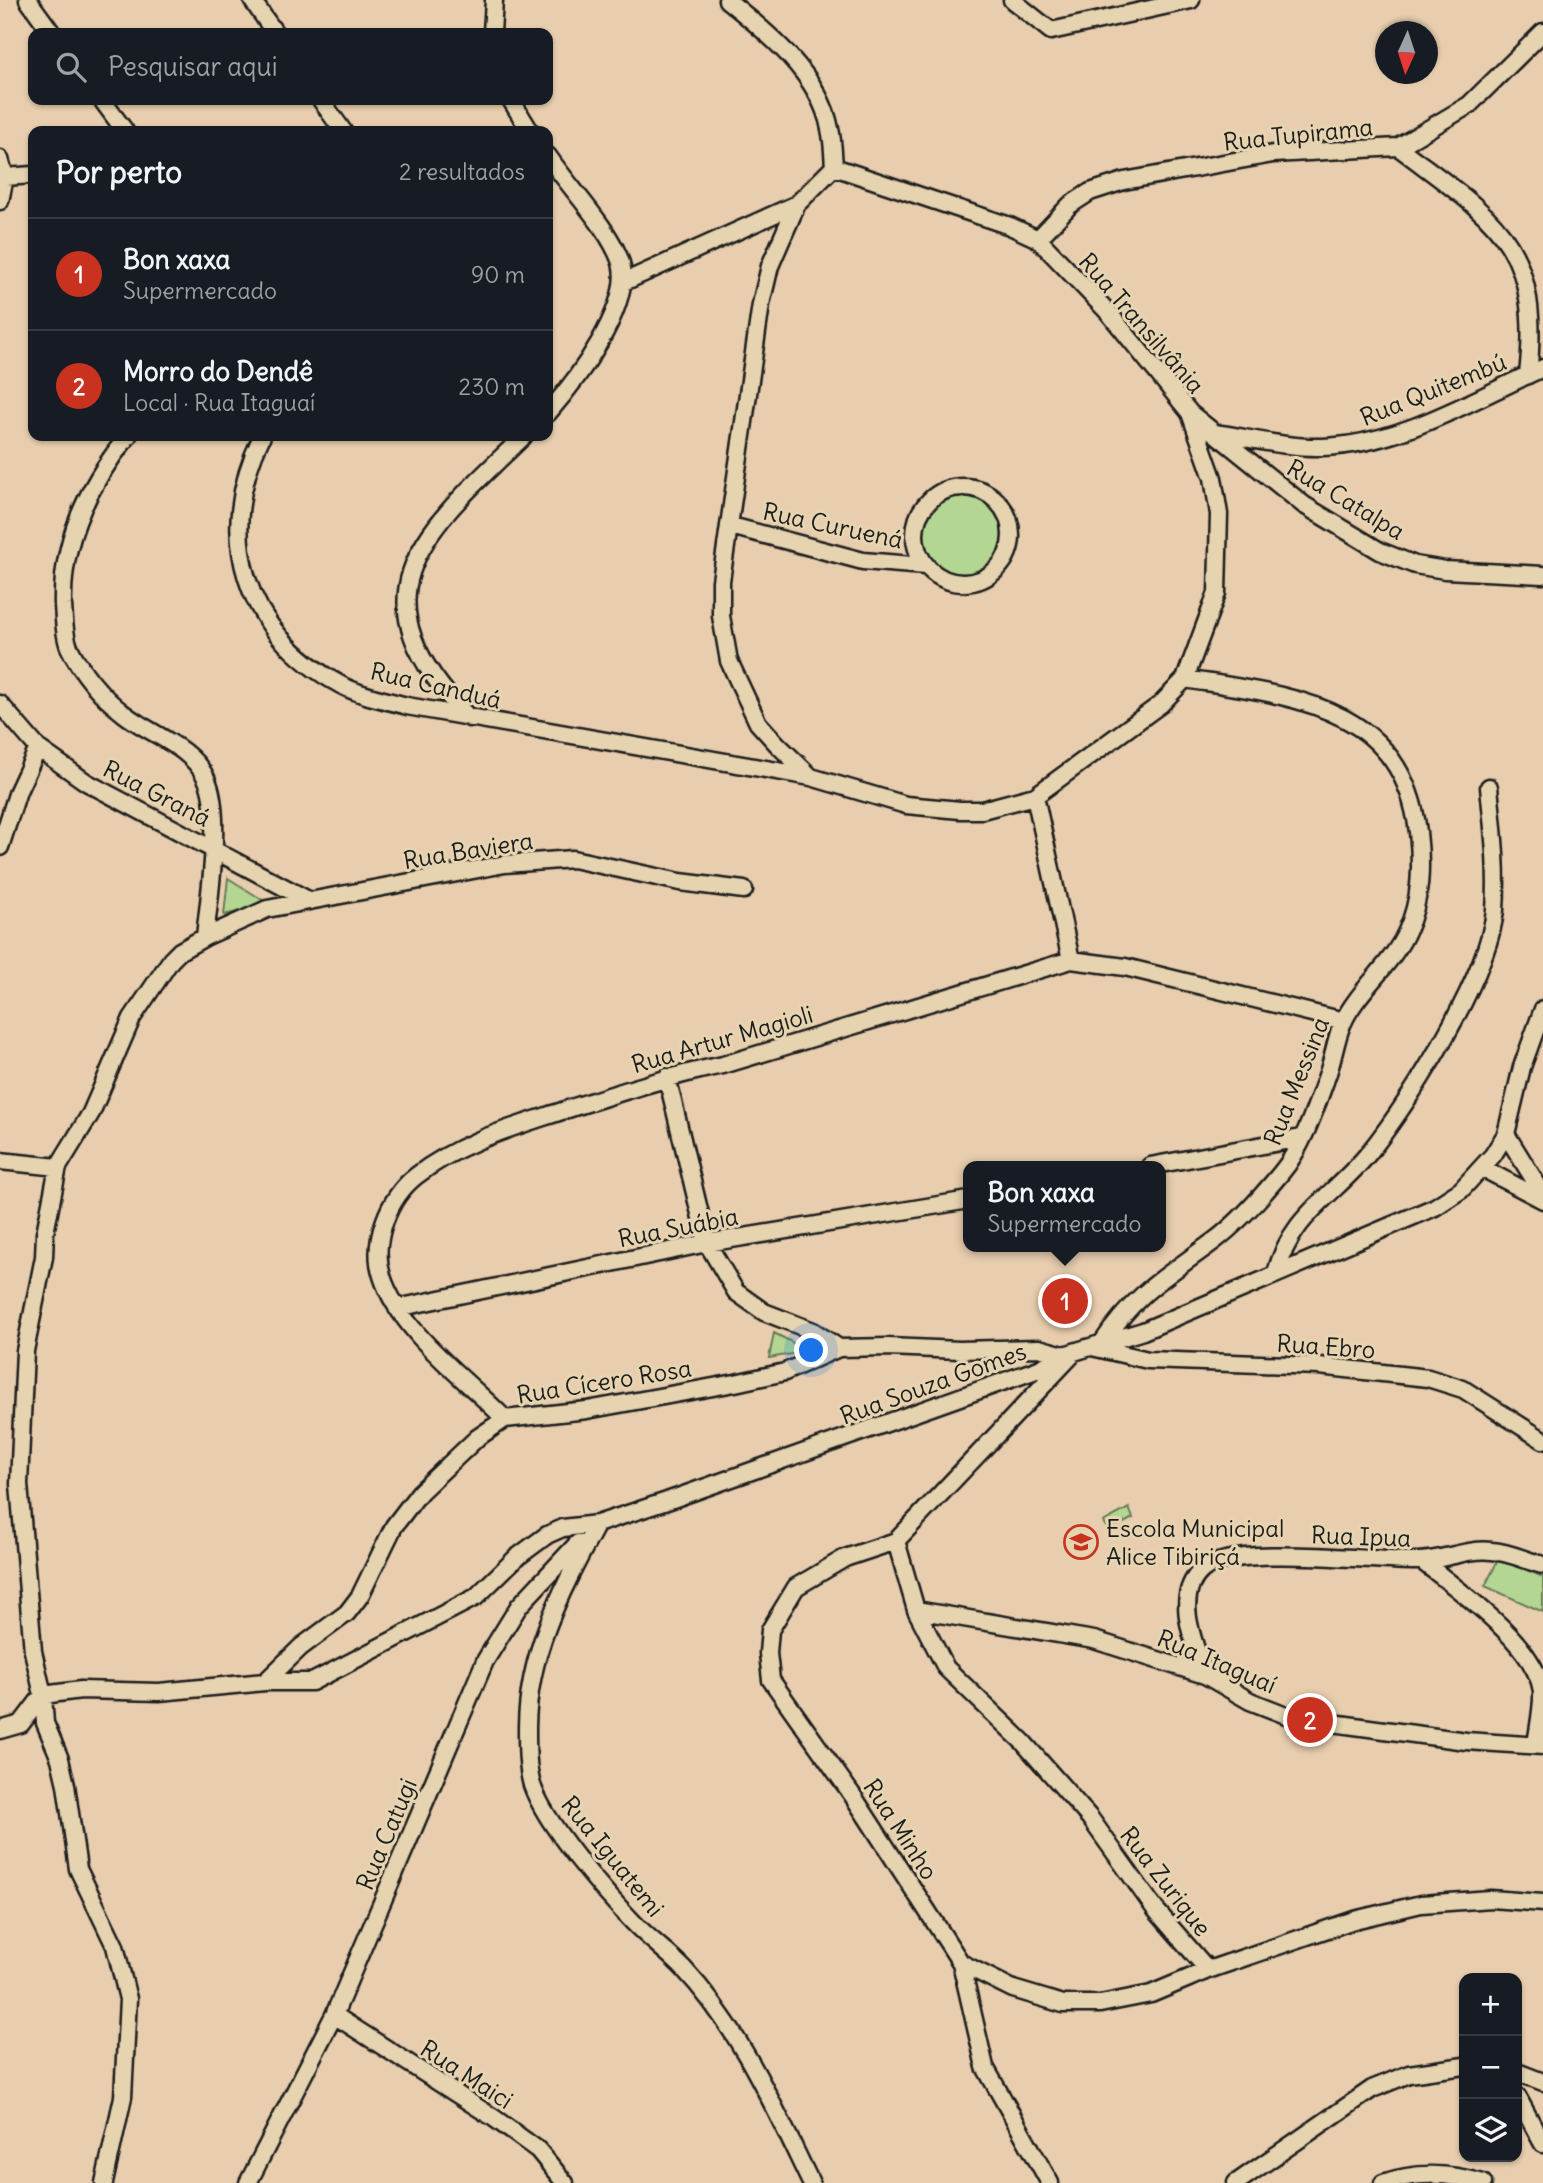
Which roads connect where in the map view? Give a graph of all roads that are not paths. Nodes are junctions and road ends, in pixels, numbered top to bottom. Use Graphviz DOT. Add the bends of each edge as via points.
graph roads {
  1 [pos="28,0"];
  2 [pos="252,0"];
  3 [pos="727,0"];
  4 [pos="1012,0"];
  5 [pos="1191,0"];
  6 [pos="494,2"];
  7 [pos="48,28"];
  8 [pos="272,28"];
  9 [pos="492,28"];
  10 [pos="1543,32"];
  11 [pos="106,105"];
  12 [pos="325,105"];
  13 [pos="513,105"];
  14 [pos="121,126"];
  15 [pos="339,126"];
  16 [pos="527,126"];
  17 [pos="1398,147"];
  18 [pos="0,159"];
  19 [pos="553,163"];
  20 [pos="834,167"];
  21 [pos="28,175"];
  22 [pos="5,177"];
  23 [pos="0,201"];
  24 [pos="797,204"];
  25 [pos="1038,239"];
  26 [pos="624,282"];
  27 [pos="1536,372"];
  28 [pos="553,407"];
  29 [pos="1190,413"];
  30 [pos="1214,433"];
  31 [pos="124,441"];
  32 [pos="260,441"];
  33 [pos="519,441"];
  34 [pos="731,526"];
  35 [pos="925,566"];
  36 [pos="1543,575"];
  37 [pos="1185,679"];
  38 [pos="0,704"];
  39 [pos="469,718"];
  40 [pos="38,748"];
  41 [pos="811,776"];
  42 [pos="1489,787"];
  43 [pos="1035,796"];
  44 [pos="0,847"];
  45 [pos="213,848"];
  46 [pos="744,890"];
  47 [pos="310,901"];
  48 [pos="205,937"];
  49 [pos="1071,960"];
  50 [pos="1543,1009"];
  51 [pos="1344,1021"];
  52 [pos="667,1077"];
  53 [pos="1506,1134"];
  54 [pos="1301,1138"];
  55 [pos="0,1161"];
  56 [pos="1166,1163"];
  57 [pos="58,1167"];
  58 [pos="1482,1168"];
  59 [pos="1543,1195"];
  60 [pos="1543,1200"];
  61 [pos="963,1201"];
  62 [pos="707,1243"];
  63 [pos="1276,1274"];
  64 [pos="397,1308"];
  65 [pos="839,1348"];
  66 [pos="1083,1349"];
  67 [pos="505,1419"];
  68 [pos="1543,1440"];
  69 [pos="597,1524"];
  70 [pos="896,1541"];
  71 [pos="1422,1562"];
  72 [pos="1543,1565"];
  73 [pos="916,1610"];
  74 [pos="1205,1675"];
  75 [pos="265,1682"];
  76 [pos="43,1695"];
  77 [pos="0,1730"];
  78 [pos="1540,1746"];
  79 [pos="1543,1903"];
  80 [pos="961,1963"];
  81 [pos="1208,1970"];
  82 [pos="334,2015"];
  83 [pos="1459,2067"];
  84 [pos="1522,2074"];
  85 [pos="1543,2082"];
  86 [pos="1519,2099"];
  87 [pos="1543,2144"];
  88 [pos="104,2183"];
  89 [pos="248,2183"];
  90 [pos="565,2183"];
  91 [pos="811,2183"];
  92 [pos="1050,2183"];
  93 [pos="1236,2183"];
  94 [pos="1383,2183"];
  95 [pos="1483,2183"];
  1 -- 7 [label="street"];
  2 -- 8 [label="street"];
  3 -- 20 [label="street" via="766,33 813,86 830,127"];
  4 -- 5 [label="street" via="1051,31"];
  6 -- 9 [label="street"];
  10 -- 17 [label="street, Rua Tupirama" via="1469,105"];
  11 -- 14 [label="street"];
  12 -- 15 [label="street"];
  13 -- 16 [label="street"];
  17 -- 25 [label="street, Rua Tupirama" via="1273,154 1124,181 1090,192 1070,205"];
  17 -- 27 [label="street" via="1515,236 1532,265 1541,298"];
  18 -- 22 [label="street"];
  19 -- 26 [label="street" via="620,260"];
  20 -- 24 [label="street, Rua Transilvânia"];
  20 -- 25 [label="street, Rua Transilvânia"];
  21 -- 22 [label="street"];
  22 -- 23 [label="street"];
  24 -- 26 [label="street"];
  24 -- 34 [label="street, Rua Transilvânia" via="778,241 761,304"];
  25 -- 29 [label="street, Rua Transilvânia" via="1108,312"];
  26 -- 28 [label="street" via="590,360"];
  27 -- 30 [label="street, Rua Quitembú" via="1393,435 1353,444 1319,448"];
  29 -- 30 [label="street, Rua Catalpa"];
  29 -- 37 [label="street, Rua Transilvânia" via="1213,478 1221,553 1217,593"];
  30 -- 36 [label="street, Rua Catalpa" via="1304,505 1380,551 1415,565 1445,570"];
  31 -- 45 [label="street" via="98,477 75,524 63,580 68,646 99,690 123,713 191,760 206,778"];
  32 -- 39 [label="street, Rua Canduá" via="247,472 238,519 248,582 274,632 317,671 344,687"];
  33 -- 39 [label="street" via="424,543 411,566 404,595 412,633 425,660 446,694"];
  34 -- 35 [label="street, Rua Curuená" via="863,561"];
  34 -- 41 [label="street, Rua Transilvânia" via="721,581 729,661 758,723"];
  35 -- 35 [label="street" via="954,582 971,583 987,577 1000,566 1011,536 1000,504 971,487 954,487 932,498 917,518 914,535"];
  37 -- 43 [label="street, Rua Transilvânia" via="1161,704"];
  37 -- 51 [label="street, Rua Messina" via="1278,696 1330,712 1371,733 1398,765 1414,805 1420,852 1419,901 1406,934"];
  38 -- 40 [label="street, Rua Graná"];
  39 -- 41 [label="street, Rua Canduá"];
  40 -- 44 [label="street"];
  40 -- 45 [label="street, Rua Graná" via="86,782"];
  41 -- 43 [label="street, Rua Transilvânia" via="880,799 933,809 982,810"];
  42 -- 63 [label="street" via="1496,856 1495,912 1484,955 1455,1017 1405,1101 1367,1155 1290,1235"];
  43 -- 49 [label="street"];
  45 -- 47 [label="street, Rua Graná"];
  45 -- 48 [label="street"];
  46 -- 47 [label="street, Rua Baviera" via="680,882 573,859 506,864"];
  47 -- 48 [label="street, Rua Baviera" via="267,909"];
  48 -- 57 [label="street, Rua Baviera" via="180,951 132,1018 91,1113"];
  49 -- 51 [label="street, Rua Artur Magioli" via="1125,967"];
  49 -- 52 [label="street, Rua Artur Magioli" via="723,1065"];
  50 -- 53 [label="street" via="1522,1067"];
  51 -- 54 [label="street, Rua Messina"];
  52 -- 62 [label="street"];
  52 -- 64 [label="street, Rua Artur Magioli" via="489,1135 414,1178 379,1237 382,1279"];
  53 -- 58 [label="street"];
  53 -- 59 [label="street"];
  54 -- 56 [label="street"];
  54 -- 66 [label="street, Rua Messina" via="1283,1171 1217,1239 1142,1293"];
  55 -- 57 [label="street"];
  57 -- 76 [label="street" via="25,1351 21,1399 19,1484 33,1650"];
  58 -- 60 [label="street"];
  58 -- 63 [label="street, Rua Souza Gomes" via="1435,1208"];
  61 -- 62 [label="street, Rua Suábia"];
  62 -- 64 [label="street, Rua Suábia"];
  62 -- 65 [label="street" via="744,1300"];
  63 -- 66 [label="street, Rua Souza Gomes" via="1143,1331"];
  64 -- 67 [label="street, Rua Artur Magioli"];
  65 -- 66 [label="street, Rua Cícero Rosa"];
  65 -- 67 [label="street, Rua Cícero Rosa" via="760,1378 587,1410"];
  66 -- 68 [label="street, Rua Ebro" via="1148,1360 1319,1366 1429,1378 1463,1389"];
  66 -- 69 [label="street, Rua Souza Gomes" via="836,1443"];
  66 -- 70 [label="street"];
  67 -- 75 [label="street, Rua Cícero Rosa" via="477,1438 420,1492 394,1525 348,1614 301,1647"];
  69 -- 75 [label="street, Rua Souza Gomes" via="547,1535 476,1597 312,1682"];
  69 -- 82 [label="street, Rua Catugi" via="519,1606 485,1661"];
  69 -- 91 [label="street, Rua Iguatemi" via="563,1586 535,1658 527,1708 533,1786 546,1813 632,1922 684,1969 730,2029 763,2083"];
  70 -- 73 [label="street, Rua Zurique"];
  70 -- 80 [label="street, Rua Minho" via="845,1558 796,1587 771,1630 771,1680"];
  71 -- 72 [label="street, Rua Ipua" via="1462,1551 1493,1550"];
  71 -- 74 [label="street, Rua Ipua" via="1277,1556 1231,1558 1203,1569 1193,1583 1187,1608"];
  71 -- 78 [label="street, Rua Ipua" via="1472,1601 1535,1667 1543,1693"];
  73 -- 74 [label="street, Rua Itaguaí" via="1094,1640"];
  73 -- 81 [label="street, Rua Zurique" via="946,1668 1023,1742 1090,1818 1155,1909"];
  74 -- 78 [label="street, Rua Itaguaí" via="1250,1701 1319,1723"];
  75 -- 76 [label="street, Rua Souza Gomes" via="159,1692 82,1690"];
  76 -- 77 [label="street" via="21,1724"];
  76 -- 88 [label="street" via="45,1723 63,1771 78,1869 115,1946 128,1999 124,2085"];
  79 -- 81 [label="street, Rua Zurique" via="1491,1899 1421,1904 1354,1920"];
  80 -- 81 [label="street" via="1013,1989 1063,2004 1100,2004 1150,1994"];
  80 -- 92 [label="street" via="985,2067"];
  82 -- 89 [label="street, Rua Catugi"];
  82 -- 90 [label="street, Rua Maici" via="494,2118 538,2150"];
  83 -- 93 [label="street" via="1409,2074 1372,2089"];
  84 -- 85 [label="street"];
  86 -- 87 [label="street"];
  94 -- 95 [label="street" via="1420,2174 1455,2175"];
}
